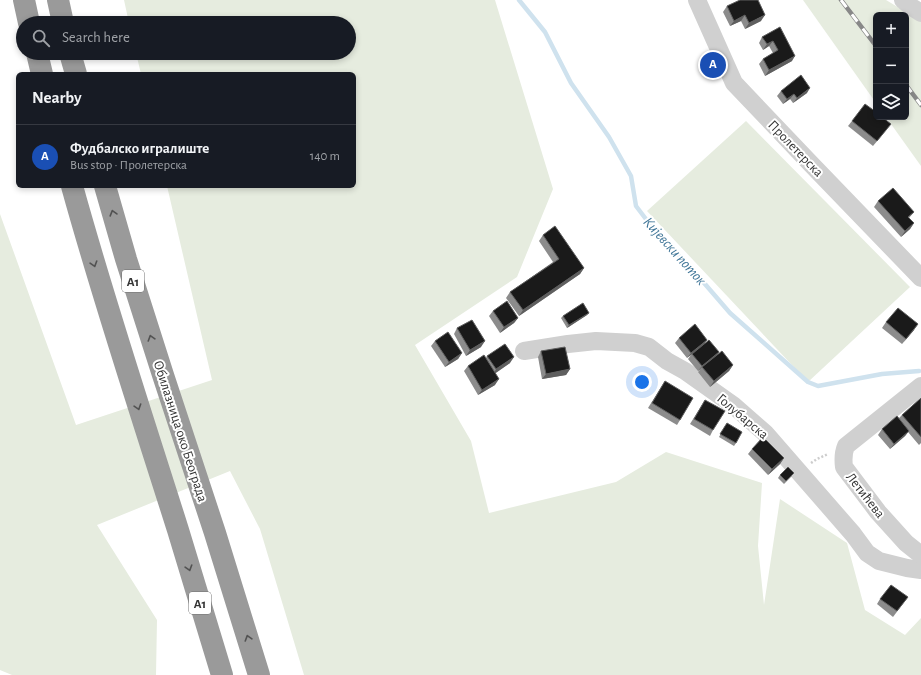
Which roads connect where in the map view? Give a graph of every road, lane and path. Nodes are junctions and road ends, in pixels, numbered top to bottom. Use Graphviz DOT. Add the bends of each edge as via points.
graph roads {
  1 [pos="24,0"];
  2 [pos="58,0"];
  3 [pos="697,0"];
  4 [pos="903,0"];
  5 [pos="921,13"];
  6 [pos="28,16"];
  7 [pos="61,16"];
  8 [pos="39,60"];
  9 [pos="72,60"];
  10 [pos="42,72"];
  11 [pos="75,72"];
  12 [pos="73,188"];
  13 [pos="106,188"];
  14 [pos="921,278"];
  15 [pos="524,350"];
  16 [pos="921,386"];
  17 [pos="831,452"];
  18 [pos="817,459"];
  19 [pos="921,555"];
  20 [pos="921,570"];
  21 [pos="222,675"];
  22 [pos="259,675"];
  1 -- 6 [label="highway"];
  2 -- 7 [label="highway"];
  3 -- 14 [label="street, Пролетерска" via="734,83"];
  4 -- 5 [label="street"];
  8 -- 10 [label="highway"];
  9 -- 11 [label="highway"];
  12 -- 21 [label="highway, A1, one-way" via="126,370"];
  22 -- 13 [label="highway, Обилазница око Београда / A1, one-way"];
  15 -- 20 [label="street, Голубарска" via="596,341 635,343 649,348 733,405 766,433 867,553 879,561"];
  16 -- 19 [label="street, Летићева" via="846,446 843,452 844,467 878,512 906,543"];
  17 -- 18 [label="path"];
}
